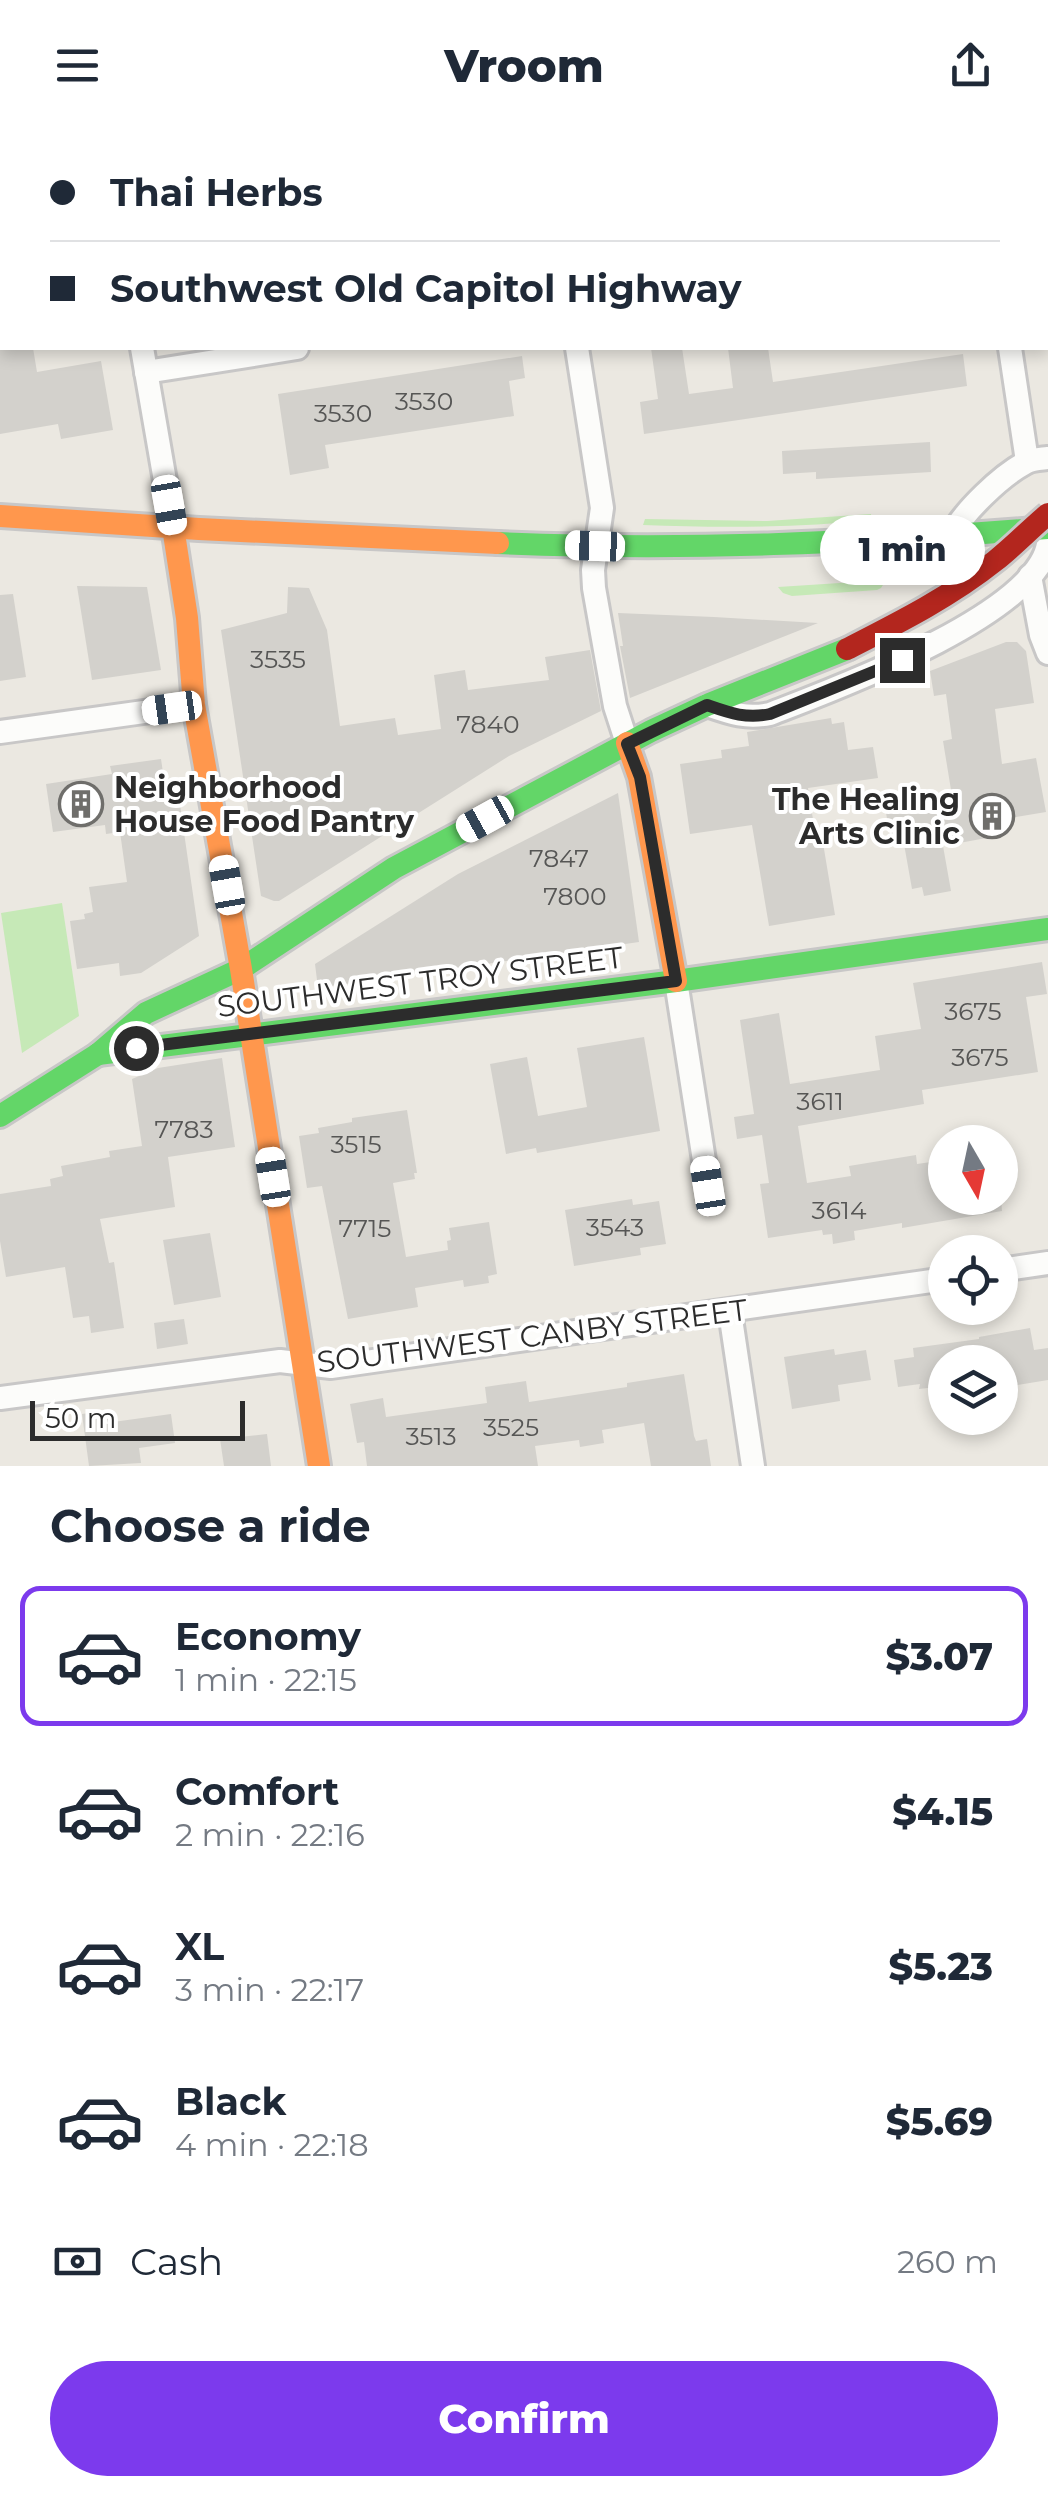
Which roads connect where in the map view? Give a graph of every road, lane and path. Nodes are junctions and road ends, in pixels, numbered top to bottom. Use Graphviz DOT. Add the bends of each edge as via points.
graph roads {
  1 [pos="142,350"];
  2 [pos="284,350"];
  3 [pos="577,350"];
  4 [pos="1010,350"];
  5 [pos="146,372"];
  6 [pos="1038,460"];
  7 [pos="1048,514"];
  8 [pos="0,516"];
  9 [pos="173,527"];
  10 [pos="1048,528"];
  11 [pos="951,536"];
  12 [pos="1048,544"];
  13 [pos="595,546"];
  14 [pos="1030,576"];
  15 [pos="1048,653"];
  16 [pos="194,705"];
  17 [pos="707,705"];
  18 [pos="0,732"];
  19 [pos="627,744"];
  20 [pos="1048,929"];
  21 [pos="242,969"];
  22 [pos="676,981"];
  23 [pos="250,1033"];
  24 [pos="98,1054"];
  25 [pos="0,1116"];
  26 [pos="708,1186"];
  27 [pos="1048,1263"];
  28 [pos="1018,1267"];
  29 [pos="928,1282"];
  30 [pos="730,1312"];
  31 [pos="303,1366"];
  32 [pos="0,1398"];
  33 [pos="319,1466"];
  34 [pos="754,1466"];
  1 -- 5 [label="street"];
  2 -- 5 [label="street"];
  3 -- 13 [label="street" via="602,508"];
  4 -- 6 [label="street"];
  5 -- 9 [label="street"];
  6 -- 11 [label="street" via="966,512"];
  7 -- 17 [label="street, bridge" via="996,560 903,622"];
  8 -- 9 [label="street"];
  9 -- 13 [label="street"];
  9 -- 16 [label="street"];
  10 -- 11 [label="street"];
  11 -- 13 [label="street"];
  12 -- 14 [label="street"];
  13 -- 19 [label="street" via="599,616"];
  14 -- 15 [label="street"];
  14 -- 17 [label="street" via="973,621 849,683 754,717"];
  16 -- 18 [label="street"];
  16 -- 21 [label="street"];
  17 -- 19 [label="street"];
  19 -- 21 [label="street" via="394,868"];
  19 -- 22 [label="street" via="640,777"];
  20 -- 22 [label="street, SOUTHWEST TROY STREET"];
  21 -- 23 [label="street"];
  21 -- 24 [label="street" via="146,1013"];
  22 -- 23 [label="street, SOUTHWEST TROY STREET"];
  22 -- 26 [label="street"];
  23 -- 24 [label="street, SOUTHWEST TROY STREET"];
  23 -- 31 [label="street"];
  24 -- 25 [label="street"];
  27 -- 28 [label="street"];
  29 -- 30 [label="street, SOUTHWEST CANBY STREET"];
  30 -- 31 [label="street, SOUTHWEST CANBY STREET" via="331,1368"];
  30 -- 34 [label="street"];
  31 -- 32 [label="street, SOUTHWEST CANBY STREET" via="280,1361"];
  31 -- 33 [label="street"];
}
